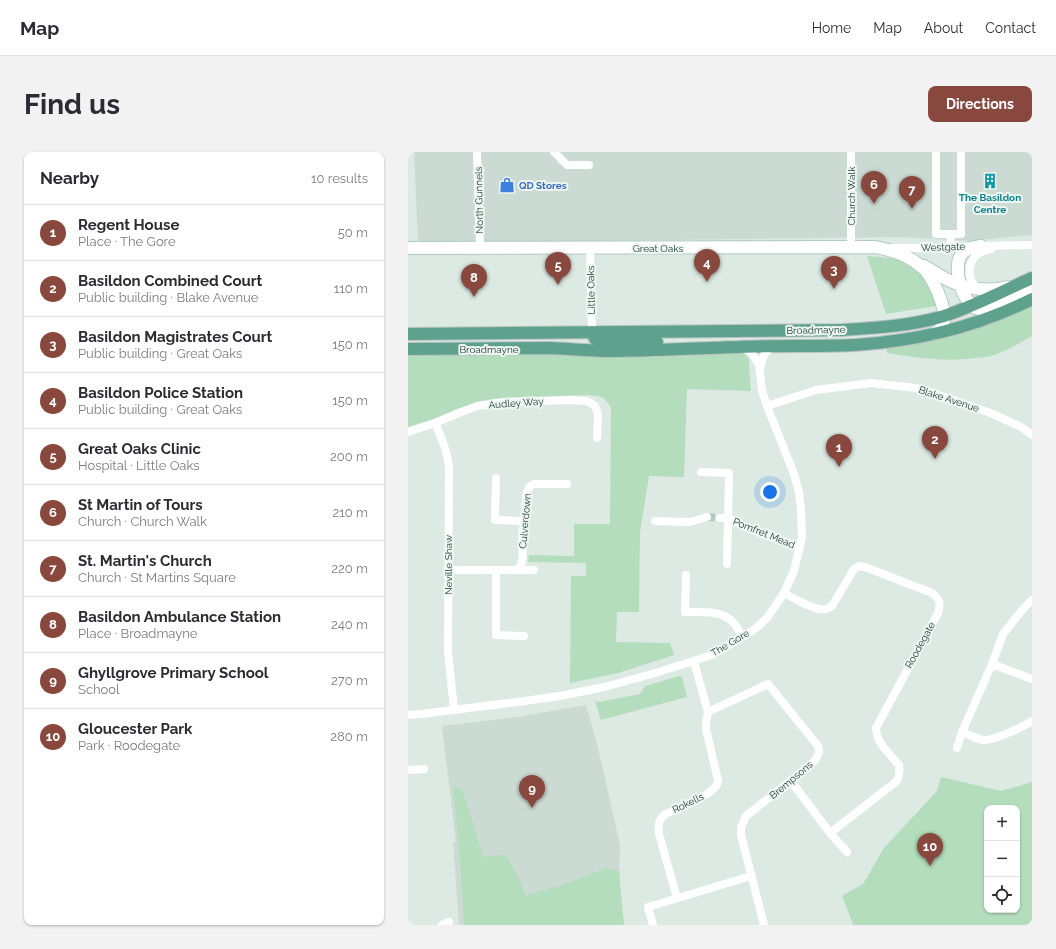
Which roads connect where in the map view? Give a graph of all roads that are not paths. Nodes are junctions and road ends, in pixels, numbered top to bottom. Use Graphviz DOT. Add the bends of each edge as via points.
graph roads {
  1 [pos="478,152"];
  2 [pos="554,152"];
  3 [pos="851,152"];
  4 [pos="936,152"];
  5 [pos="961,152"];
  6 [pos="589,165"];
  7 [pos="951,234"];
  8 [pos="851,239"];
  9 [pos="1032,245"];
  10 [pos="981,246"];
  11 [pos="1010,246"];
  12 [pos="480,247"];
  13 [pos="876,247"];
  14 [pos="408,248"];
  15 [pos="590,248"];
  16 [pos="950,248"];
  17 [pos="908,257"];
  18 [pos="1032,278"];
  19 [pos="1021,283"];
  20 [pos="961,286"];
  21 [pos="981,289"];
  22 [pos="1032,291"];
  23 [pos="1032,299"];
  24 [pos="972,306"];
  25 [pos="944,316"];
  26 [pos="592,332"];
  27 [pos="408,334"];
  28 [pos="933,334"];
  29 [pos="778,346"];
  30 [pos="738,347"];
  31 [pos="408,349"];
  32 [pos="760,370"];
  33 [pos="767,406"];
  34 [pos="435,423"];
  35 [pos="408,432"];
  36 [pos="1032,435"];
  37 [pos="597,438"];
  38 [pos="701,472"];
  39 [pos="496,478"];
  40 [pos="567,484"];
  41 [pos="707,517"];
  42 [pos="724,518"];
  43 [pos="525,521"];
  44 [pos="655,521"];
  45 [pos="800,547"];
  46 [pos="727,564"];
  47 [pos="448,570"];
  48 [pos="496,570"];
  49 [pos="518,570"];
  50 [pos="534,570"];
  51 [pos="686,575"];
  52 [pos="784,593"];
  53 [pos="1032,600"];
  54 [pos="524,636"];
  55 [pos="743,637"];
  56 [pos="694,662"];
  57 [pos="992,664"];
  58 [pos="1032,679"];
  59 [pos="454,710"];
  60 [pos="708,712"];
  61 [pos="408,715"];
  62 [pos="1032,721"];
  63 [pos="962,732"];
  64 [pos="957,748"];
  65 [pos="408,770"];
  66 [pos="424,770"];
  67 [pos="791,781"];
  68 [pos="830,832"];
  69 [pos="847,852"];
  70 [pos="752,876"];
  71 [pos="677,898"];
  72 [pos="653,925"];
  73 [pos="764,925"];
  1 -- 12 [label="street, North Gunnels"];
  2 -- 6 [label="street" via="567,164"];
  3 -- 8 [label="street, Church Walk"];
  4 -- 7 [label="street" via="936,234"];
  5 -- 7 [label="street" via="961,234"];
  7 -- 16 [label="street"];
  9 -- 11 [label="street, Westgate"];
  10 -- 11 [label="street, Westgate"];
  10 -- 16 [label="street, Westgate"];
  10 -- 20 [label="street" via="966,250 960,256 957,267"];
  11 -- 21 [label="street, Westgate" via="986,250 974,258 970,266 970,278 974,285"];
  12 -- 14 [label="street, Great Oaks"];
  12 -- 15 [label="street, Great Oaks"];
  13 -- 15 [label="street, Great Oaks"];
  13 -- 16 [label="street, Westgate"];
  13 -- 17 [label="street, Great Oaks"];
  15 -- 26 [label="street, Little Oaks"];
  17 -- 20 [label="street, Great Oaks"];
  17 -- 25 [label="street, Great Oaks" via="929,276"];
  18 -- 19 [label="main road, Broadmayne"];
  19 -- 21 [label="street, Great Oaks" via="1002,289"];
  19 -- 24 [label="main road, Broadmayne"];
  20 -- 21 [label="street, Great Oaks"];
  20 -- 24 [label="street"];
  22 -- 24 [label="street" via="993,307 978,309"];
  23 -- 28 [label="main road, Broadmayne" via="978,322"];
  24 -- 25 [label="main road, Broadmayne"];
  25 -- 26 [label="main road, Broadmayne" via="894,326 841,330"];
  25 -- 28 [label="street" via="941,328"];
  26 -- 27 [label="main road, Broadmayne"];
  26 -- 30 [label="main road, Broadmayne" via="595,339 604,342"];
  28 -- 29 [label="main road, Broadmayne" via="872,343"];
  29 -- 30 [label="main road, Broadmayne"];
  29 -- 32 [label="street, The Gore" via="766,351"];
  30 -- 31 [label="main road, Broadmayne" via="632,351 534,348"];
  30 -- 32 [label="street, The Gore" via="750,351 757,360"];
  32 -- 33 [label="street, The Gore"];
  33 -- 36 [label="street, Blake Avenue" via="816,390 871,383 916,388 944,396 1000,417"];
  33 -- 45 [label="street, The Gore" via="799,492 802,526"];
  34 -- 35 [label="street, Audley Way"];
  34 -- 37 [label="street, Audley Way" via="471,408 493,403 586,401 595,406 597,411"];
  34 -- 47 [label="street, Neville Shaw" via="448,455 449,466"];
  38 -- 42 [label="street, Pomfret Mead" via="729,473"];
  39 -- 43 [label="street" via="495,520"];
  40 -- 43 [label="street, Culverdown" via="534,484 529,487 526,494"];
  41 -- 44 [label="street" via="690,522"];
  42 -- 45 [label="street, Pomfret Mead"];
  42 -- 46 [label="street, Pomfret Mead"];
  43 -- 49 [label="street, Culverdown" via="522,533 522,560"];
  45 -- 52 [label="street, The Gore" via="794,571"];
  47 -- 48 [label="street"];
  47 -- 59 [label="street, Neville Shaw" via="448,651"];
  48 -- 49 [label="street"];
  48 -- 54 [label="street" via="496,635"];
  49 -- 50 [label="street"];
  51 -- 55 [label="street" via="685,612 722,614 732,621"];
  52 -- 55 [label="street, The Gore" via="767,618"];
  52 -- 68 [label="street, Roodegate" via="814,607 826,609 832,606 854,569 859,566 932,593 940,606 876,728 878,740 899,765 899,776"];
  53 -- 57 [label="street" via="1003,634"];
  55 -- 56 [label="street, The Gore"];
  56 -- 59 [label="street, The Gore" via="596,689"];
  56 -- 60 [label="street, Rokells"];
  57 -- 58 [label="street"];
  57 -- 63 [label="street"];
  59 -- 61 [label="street, The Gore"];
  60 -- 67 [label="street, Brempsons" via="768,684 818,746 816,759"];
  60 -- 71 [label="street, Rokells" via="706,729 717,785 711,791 666,814 659,821"];
  62 -- 63 [label="street" via="1013,731 983,740"];
  63 -- 64 [label="street"];
  65 -- 66 [label="street"];
  67 -- 68 [label="street"];
  67 -- 70 [label="street, Brempsons" via="746,816 741,827"];
  68 -- 69 [label="street"];
  70 -- 71 [label="street"];
  70 -- 73 [label="street, Brempsons"];
  71 -- 72 [label="street" via="648,907"];
}
